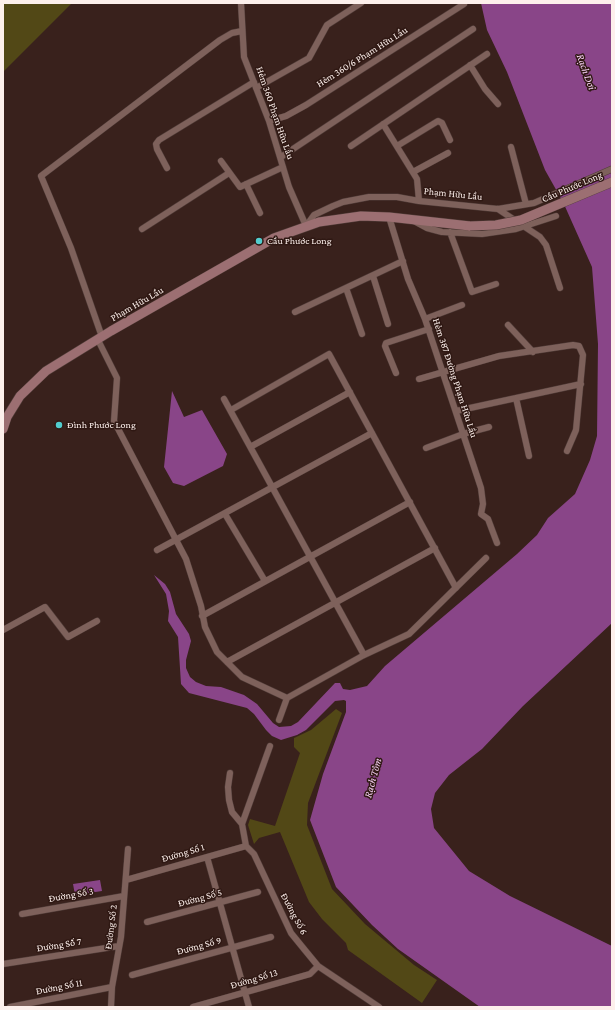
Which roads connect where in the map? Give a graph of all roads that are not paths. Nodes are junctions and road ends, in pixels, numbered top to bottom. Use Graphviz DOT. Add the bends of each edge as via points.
graph roads {
  1 [pos="241,3"];
  2 [pos="361,3"];
  3 [pos="464,4"];
  4 [pos="473,29"];
  5 [pos="242,31"];
  6 [pos="488,54"];
  7 [pos="470,65"];
  8 [pos="255,85"];
  9 [pos="498,104"];
  10 [pos="268,121"];
  11 [pos="384,124"];
  12 [pos="450,140"];
  13 [pos="351,146"];
  14 [pos="397,146"];
  15 [pos="511,147"];
  16 [pos="448,153"];
  17 [pos="281,157"];
  18 [pos="220,161"];
  19 [pos="283,167"];
  20 [pos="167,168"];
  21 [pos="612,169"];
  22 [pos="413,172"];
  23 [pos="229,173"];
  24 [pos="612,182"];
  25 [pos="246,184"];
  26 [pos="419,201"];
  27 [pos="534,203"];
  28 [pos="526,204"];
  29 [pos="498,209"];
  30 [pos="260,213"];
  31 [pos="556,216"];
  32 [pos="389,217"];
  33 [pos="411,219"];
  34 [pos="306,226"];
  35 [pos="470,226"];
  36 [pos="525,227"];
  37 [pos="142,229"];
  38 [pos="450,232"];
  39 [pos="403,261"];
  40 [pos="373,276"];
  41 [pos="496,284"];
  42 [pos="346,288"];
  43 [pos="560,288"];
  44 [pos="462,305"];
  45 [pos="295,312"];
  46 [pos="426,319"];
  47 [pos="388,324"];
  48 [pos="508,325"];
  49 [pos="429,329"];
  50 [pos="362,334"];
  51 [pos="100,339"];
  52 [pos="533,352"];
  53 [pos="442,371"];
  54 [pos="396,373"];
  55 [pos="419,379"];
  56 [pos="581,384"];
  57 [pos="350,392"];
  58 [pos="516,398"];
  59 [pos="224,399"];
  60 [pos="231,410"];
  61 [pos="456,411"];
  62 [pos="489,428"];
  63 [pos="3,429"];
  64 [pos="372,433"];
  65 [pos="463,434"];
  66 [pos="252,446"];
  67 [pos="426,448"];
  68 [pos="567,451"];
  69 [pos="530,456"];
  70 [pos="273,487"];
  71 [pos="410,502"];
  72 [pos="225,514"];
  73 [pos="177,540"];
  74 [pos="497,543"];
  75 [pos="435,548"];
  76 [pos="157,550"];
  77 [pos="310,556"];
  78 [pos="486,558"];
  79 [pos="265,581"];
  80 [pos="456,588"];
  81 [pos="336,603"];
  82 [pos="202,616"];
  83 [pos="97,621"];
  84 [pos="3,630"];
  85 [pos="364,655"];
  86 [pos="227,662"];
  87 [pos="287,698"];
  88 [pos="279,720"];
  89 [pos="270,746"];
  90 [pos="230,774"];
  91 [pos="242,824"];
  92 [pos="246,846"];
  93 [pos="128,849"];
  94 [pos="207,857"];
  95 [pos="126,880"];
  96 [pos="258,892"];
  97 [pos="124,896"];
  98 [pos="220,902"];
  99 [pos="22,914"];
  100 [pos="147,922"];
  101 [pos="271,937"];
  102 [pos="119,946"];
  103 [pos="232,947"];
  104 [pos="3,964"];
  105 [pos="318,966"];
  106 [pos="132,975"];
  107 [pos="112,987"];
  108 [pos="245,993"];
  109 [pos="10,1007"];
  110 [pos="111,1007"];
  111 [pos="193,1007"];
  112 [pos="249,1007"];
  113 [pos="379,1007"];
  1 -- 5 [label="street, Hẻm 360 Phạm Hữu Lầu"];
  2 -- 8 [label="street" via="327,25 309,58"];
  3 -- 10 [label="street, Hẻm 360/6 Phạm Hữu Lầu" via="306,105 286,116"];
  4 -- 17 [label="street"];
  5 -- 8 [label="street, Hẻm 360 Phạm Hữu Lầu" via="244,57"];
  5 -- 51 [label="street" via="220,40 41,176 71,248"];
  6 -- 7 [label="street"];
  7 -- 9 [label="street"];
  7 -- 11 [label="street"];
  8 -- 10 [label="street, Hẻm 360 Phạm Hữu Lầu"];
  8 -- 20 [label="street" via="159,140 156,144 157,149"];
  10 -- 17 [label="street, Hẻm 360 Phạm Hữu Lầu"];
  11 -- 13 [label="street"];
  11 -- 14 [label="street"];
  12 -- 14 [label="street" via="442,123 438,121"];
  14 -- 22 [label="street"];
  15 -- 28 [label="street"];
  16 -- 22 [label="street"];
  17 -- 19 [label="street, Hẻm 360 Phạm Hữu Lầu"];
  18 -- 23 [label="street"];
  19 -- 25 [label="street"];
  19 -- 34 [label="street, Hẻm 360 Phạm Hữu Lầu"];
  21 -- 27 [label="street, Cầu Phước Long"];
  22 -- 26 [label="street" via="419,188"];
  23 -- 25 [label="street" via="240,187"];
  23 -- 37 [label="street"];
  24 -- 35 [label="main road, Cầu Phước Long, bridge" via="521,220 496,225"];
  25 -- 30 [label="street"];
  26 -- 29 [label="street, Phạm Hữu Lầu"];
  26 -- 34 [label="street, Phạm Hữu Lầu" via="397,197 369,197 343,202 318,213"];
  27 -- 28 [label="street, Phạm Hữu Lầu"];
  28 -- 29 [label="street, Phạm Hữu Lầu"];
  29 -- 36 [label="street"];
  31 -- 36 [label="street, Phạm Hữu Lầu"];
  32 -- 33 [label="main road, Phạm Hữu Lầu"];
  32 -- 34 [label="main road, Phạm Hữu Lầu" via="347,218"];
  32 -- 39 [label="street, Hẻm 387 Đường Phạm Hữu Lầu"];
  33 -- 35 [label="main road, Phạm Hữu Lầu"];
  33 -- 38 [label="street, Phạm Hữu Lầu" via="427,228"];
  34 -- 51 [label="main road, Phạm Hữu Lầu" via="263,243"];
  36 -- 38 [label="street, Phạm Hữu Lầu" via="488,233"];
  36 -- 43 [label="street" via="540,237 546,245"];
  38 -- 41 [label="street" via="472,292"];
  39 -- 40 [label="street"];
  39 -- 46 [label="street, Hẻm 387 Đường Phạm Hữu Lầu"];
  40 -- 42 [label="street"];
  40 -- 47 [label="street"];
  42 -- 45 [label="street"];
  42 -- 50 [label="street"];
  44 -- 46 [label="street"];
  46 -- 49 [label="street, Hẻm 387 Đường Phạm Hữu Lầu"];
  48 -- 52 [label="street"];
  49 -- 53 [label="street, Hẻm 387 Đường Phạm Hữu Lầu"];
  49 -- 54 [label="street" via="386,343"];
  51 -- 63 [label="main road, Phạm Hữu Lầu" via="46,371 16,403"];
  51 -- 73 [label="street" via="117,378 114,421"];
  52 -- 53 [label="street" via="500,356"];
  52 -- 56 [label="street" via="579,346 582,355"];
  53 -- 55 [label="street"];
  53 -- 61 [label="street, Hẻm 387 Đường Phạm Hữu Lầu"];
  56 -- 58 [label="street"];
  56 -- 68 [label="street" via="576,430"];
  57 -- 60 [label="street" via="329,354"];
  57 -- 64 [label="street"];
  57 -- 66 [label="street"];
  58 -- 61 [label="street"];
  58 -- 69 [label="street"];
  59 -- 60 [label="street"];
  60 -- 66 [label="street"];
  61 -- 65 [label="street, Hẻm 387 Đường Phạm Hữu Lầu"];
  62 -- 65 [label="street"];
  64 -- 70 [label="street"];
  64 -- 71 [label="street"];
  65 -- 67 [label="street"];
  65 -- 74 [label="street, Hẻm 387 Đường Phạm Hữu Lầu" via="481,488 481,514 488,519"];
  66 -- 70 [label="street"];
  70 -- 72 [label="street"];
  70 -- 77 [label="street"];
  71 -- 75 [label="street"];
  71 -- 77 [label="street"];
  72 -- 73 [label="street"];
  72 -- 79 [label="street"];
  73 -- 76 [label="street"];
  73 -- 82 [label="street" via="186,559"];
  75 -- 80 [label="street"];
  75 -- 81 [label="street"];
  77 -- 79 [label="street"];
  77 -- 81 [label="street"];
  78 -- 80 [label="street"];
  79 -- 82 [label="street"];
  80 -- 85 [label="street" via="409,634"];
  81 -- 85 [label="street"];
  81 -- 86 [label="street"];
  82 -- 86 [label="street" via="217,652"];
  83 -- 84 [label="street" via="68,637 45,607"];
  85 -- 87 [label="street"];
  86 -- 87 [label="street" via="242,677"];
  87 -- 88 [label="street"];
  89 -- 91 [label="street"];
  90 -- 91 [label="street" via="229,800 232,812"];
  91 -- 92 [label="street"];
  92 -- 94 [label="street, Đường Số 1"];
  92 -- 105 [label="street, Đường Số 6" via="254,854 291,933"];
  93 -- 95 [label="street, Đường Số 2"];
  94 -- 95 [label="street, Đường Số 1"];
  94 -- 98 [label="street"];
  95 -- 97 [label="street, Đường Số 2"];
  96 -- 98 [label="street, Đường Số 5"];
  97 -- 99 [label="street, Đường Số 3"];
  97 -- 102 [label="street, Đường Số 2"];
  98 -- 100 [label="street, Đường Số 5"];
  98 -- 103 [label="street"];
  101 -- 103 [label="street, Đường Số 9"];
  102 -- 104 [label="street, Đường Số 7"];
  102 -- 107 [label="street, Đường Số 2"];
  103 -- 106 [label="street, Đường Số 9"];
  103 -- 108 [label="street"];
  105 -- 108 [label="street, Đường Số 13" via="310,974"];
  105 -- 113 [label="street, Đường Số 6"];
  107 -- 109 [label="street, Đường Số 11"];
  107 -- 110 [label="street, Đường Số 2"];
  108 -- 111 [label="street, Đường Số 13"];
  108 -- 112 [label="street"];
}
